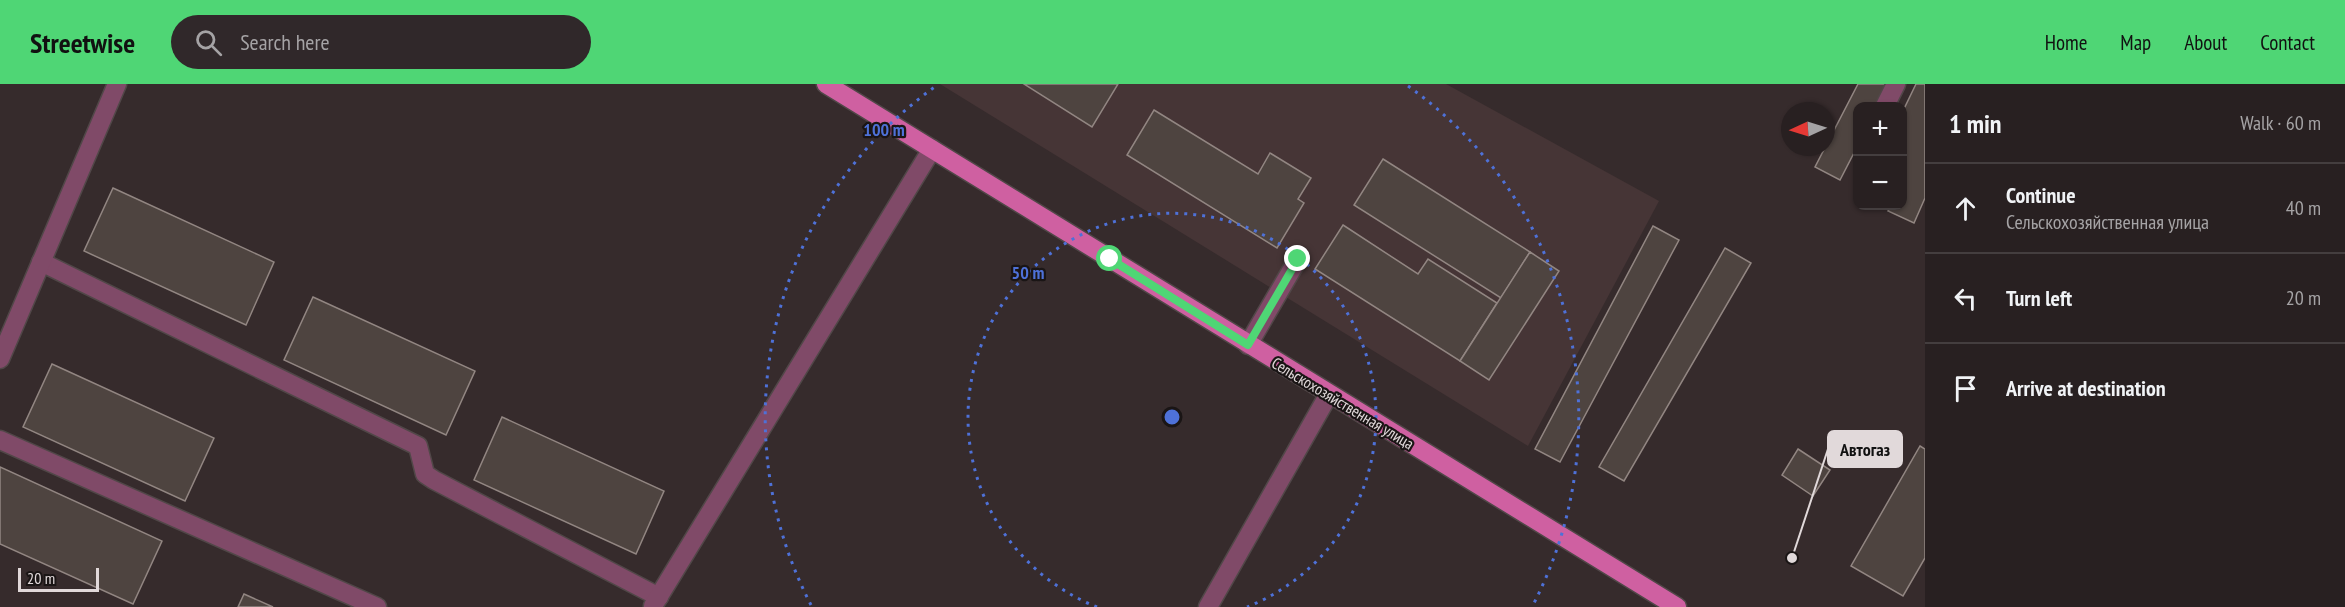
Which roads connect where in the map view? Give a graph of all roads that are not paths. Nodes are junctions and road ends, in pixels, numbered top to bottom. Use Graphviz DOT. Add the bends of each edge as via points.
graph roads {
  1 [pos="117,84"];
  2 [pos="826,84"];
  3 [pos="1896,84"];
  4 [pos="1887,102"];
  5 [pos="932,149"];
  6 [pos="1298,259"];
  7 [pos="41,262"];
  8 [pos="1248,345"];
  9 [pos="0,359"];
  10 [pos="1329,394"];
  11 [pos="0,440"];
  12 [pos="656,602"];
  13 [pos="377,607"];
  14 [pos="1208,607"];
  15 [pos="1677,607"];
  1 -- 7 [label="lane"];
  2 -- 5 [label="main road, Сельскохозяйственная улица"];
  3 -- 4 [label="lane"];
  5 -- 8 [label="main road, Сельскохозяйственная улица"];
  5 -- 12 [label="lane"];
  6 -- 8 [label="lane"];
  7 -- 9 [label="lane"];
  7 -- 12 [label="lane" via="418,446 424,474"];
  8 -- 10 [label="main road, Сельскохозяйственная улица"];
  10 -- 14 [label="lane"];
  10 -- 15 [label="main road, Сельскохозяйственная улица"];
  11 -- 13 [label="lane"];
}
